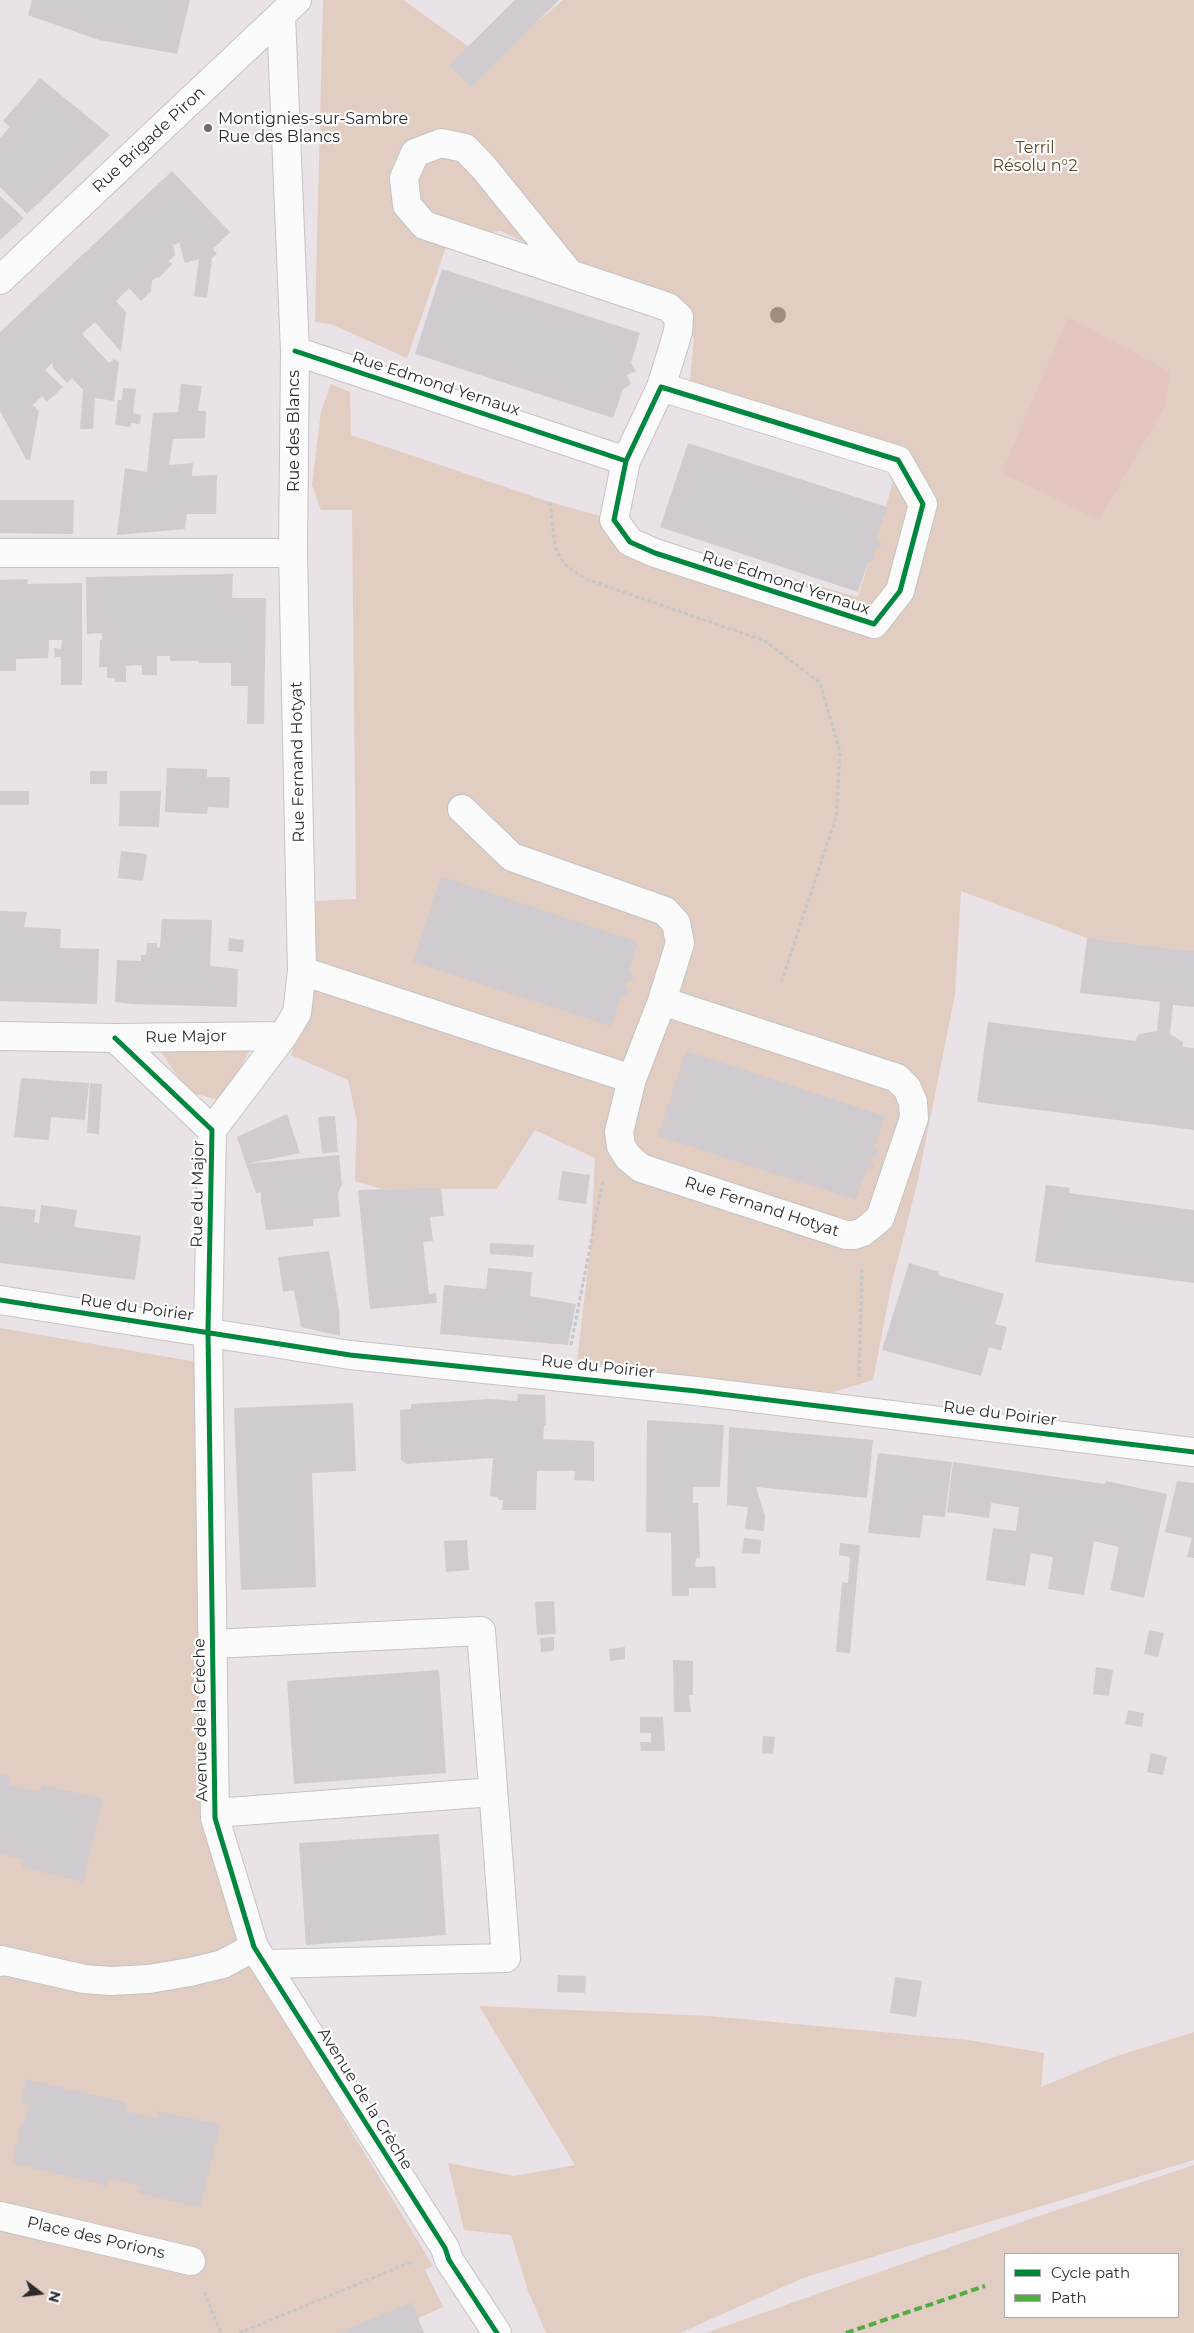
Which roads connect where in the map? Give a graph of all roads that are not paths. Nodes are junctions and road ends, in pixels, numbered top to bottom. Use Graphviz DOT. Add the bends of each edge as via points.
graph roads {
  1 [pos="281,5"];
  2 [pos="569,273"];
  3 [pos="0,280"];
  4 [pos="295,351"];
  5 [pos="660,387"];
  6 [pos="626,461"];
  7 [pos="0,553"];
  8 [pos="294,554"];
  9 [pos="462,809"];
  10 [pos="302,971"];
  11 [pos="662,1001"];
  12 [pos="0,1036"];
  13 [pos="283,1036"];
  14 [pos="115,1038"];
  15 [pos="632,1079"];
  16 [pos="212,1130"];
  17 [pos="0,1300"];
  18 [pos="208,1331"];
  19 [pos="1194,1452"];
  20 [pos="212,1644"];
  21 [pos="493,1792"];
  22 [pos="215,1813"];
  23 [pos="260,1956"];
  24 [pos="0,1961"];
  25 [pos="0,2216"];
  26 [pos="191,2260"];
  27 [pos="497,2333"];
  1 -- 3 [label="street, Rue Brigade Piron"];
  1 -- 4 [label="street, Rue des Blancs"];
  2 -- 2 [label="street, Rue Edmond Yernaux" via="424,225 407,205 404,178 414,153 441,143 465,148"];
  2 -- 5 [label="street, Rue Edmond Yernaux" via="668,307 679,317 678,332"];
  4 -- 6 [label="street, Rue Edmond Yernaux"];
  4 -- 8 [label="street, Rue des Blancs"];
  5 -- 6 [label="street, Rue Edmond Yernaux"];
  5 -- 6 [label="street, Rue Edmond Yernaux" via="898,460 923,504 900,591 874,624 630,542 614,520"];
  7 -- 8 [label="street"];
  8 -- 10 [label="street, Rue Fernand Hotyat"];
  9 -- 11 [label="street, Rue Fernand Hotyat" via="512,858 665,911 676,922 680,943"];
  10 -- 13 [label="street, Rue Fernand Hotyat" via="297,1013"];
  10 -- 15 [label="street"];
  11 -- 15 [label="street, Rue Fernand Hotyat"];
  11 -- 15 [label="street, Rue Fernand Hotyat" via="897,1078 907,1088 913,1102 914,1118 880,1218 863,1232 846,1235 641,1168 621,1146 619,1132"];
  12 -- 14 [label="street, Rue Major"];
  13 -- 14 [label="street, Rue Major"];
  13 -- 16 [label="street, Rue Fernand Hotyat"];
  14 -- 16 [label="street, Rue du Major"];
  16 -- 18 [label="street, Rue du Major"];
  17 -- 18 [label="street, Rue du Poirier"];
  18 -- 19 [label="street, Rue du Poirier" via="350,1355 696,1390"];
  18 -- 20 [label="street, Avenue de la Crèche"];
  20 -- 21 [label="street" via="481,1632"];
  20 -- 22 [label="street, Avenue de la Crèche"];
  21 -- 22 [label="street"];
  21 -- 23 [label="street" via="506,1958"];
  22 -- 23 [label="street, Avenue de la Crèche"];
  23 -- 24 [label="street" via="149,1979 111,1981 84,1979"];
  23 -- 27 [label="street, Avenue de la Crèche"];
  25 -- 26 [label="street, Place des Porions"];
}
